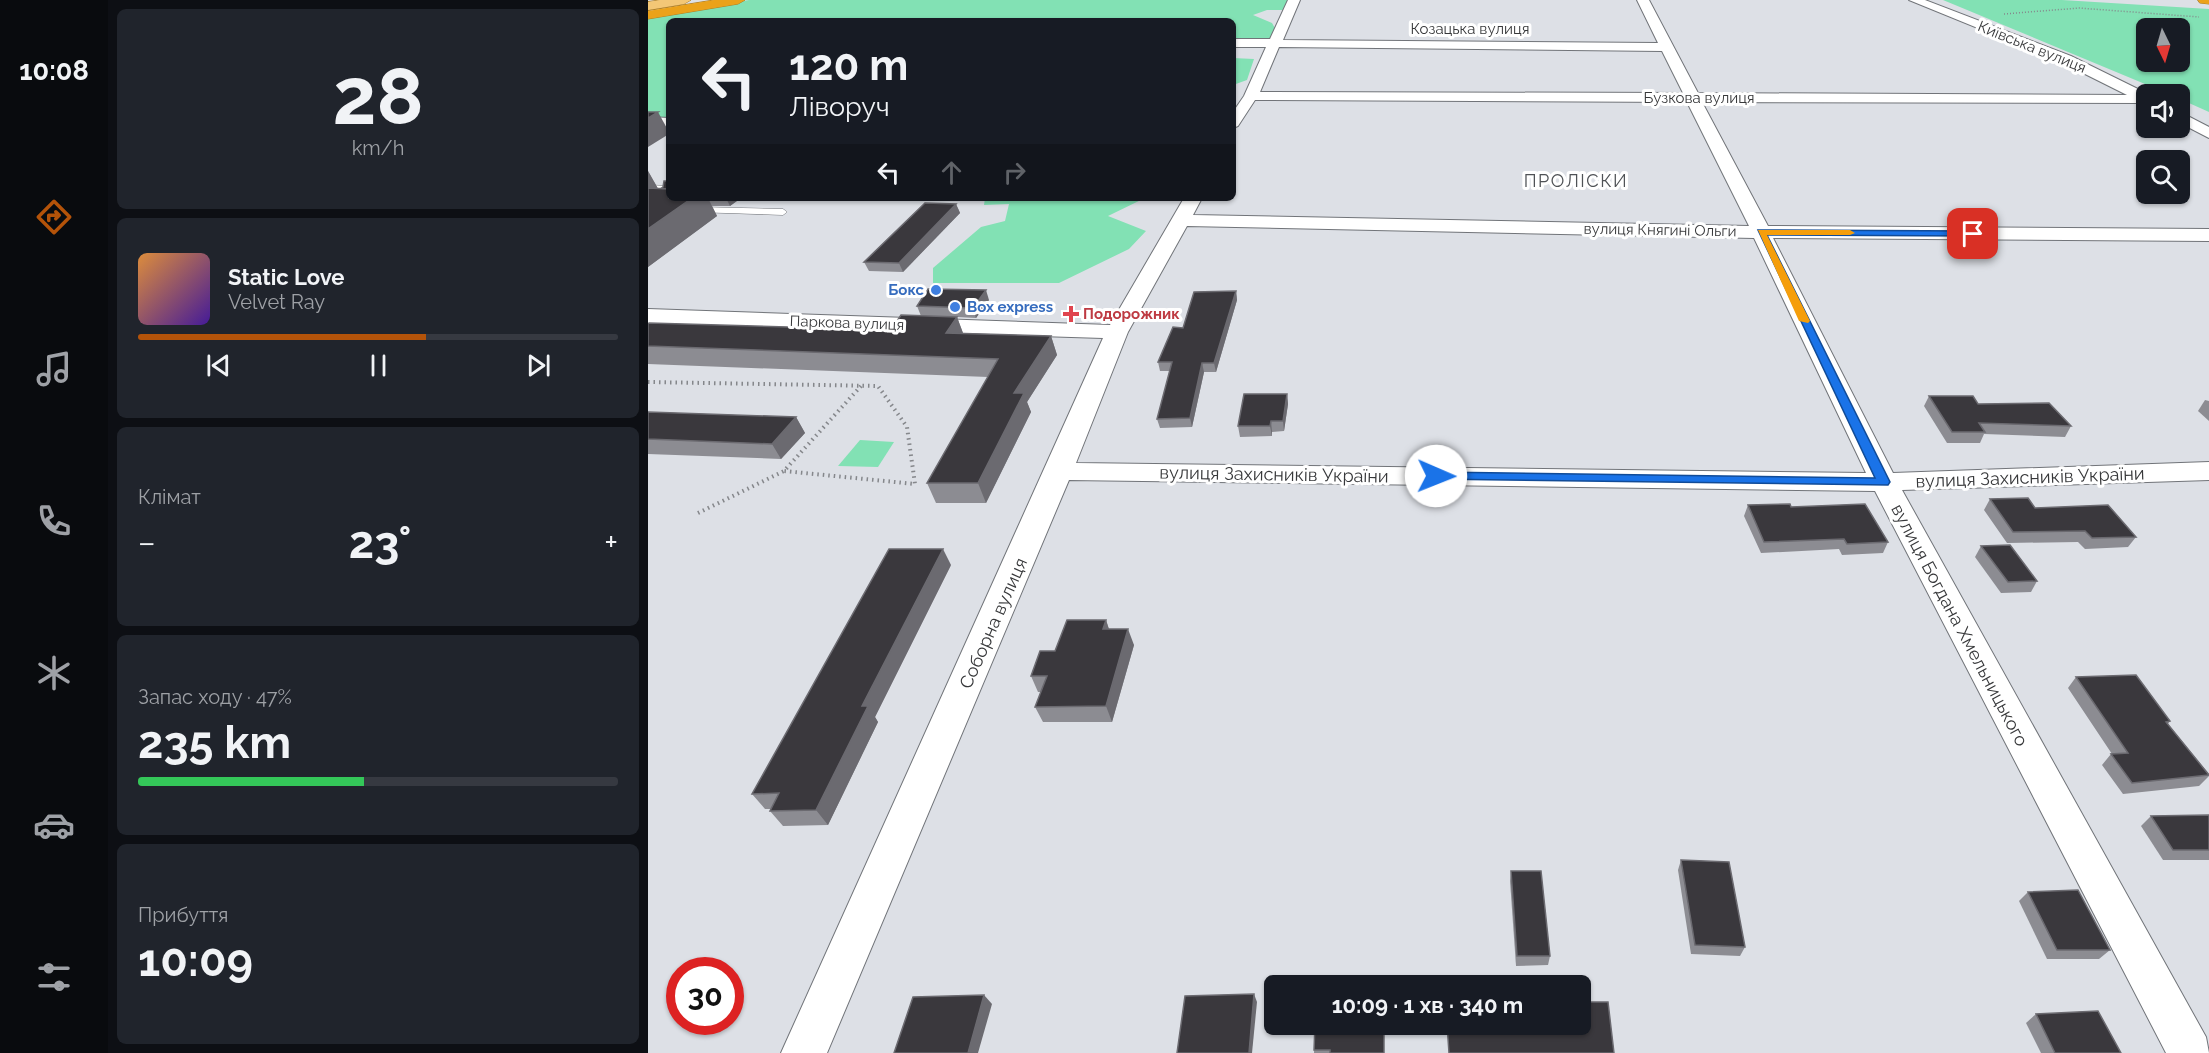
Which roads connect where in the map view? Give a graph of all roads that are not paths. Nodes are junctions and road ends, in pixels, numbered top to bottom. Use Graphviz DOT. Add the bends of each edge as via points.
graph roads {
  1 [pos="684,0"];
  2 [pos="738,0"];
  3 [pos="1294,0"];
  4 [pos="1643,0"];
  5 [pos="1915,0"];
  6 [pos="648,6"];
  7 [pos="648,15"];
  8 [pos="1236,43"];
  9 [pos="1274,44"];
  10 [pos="1666,47"];
  11 [pos="2136,94"];
  12 [pos="1251,96"];
  13 [pos="1692,99"];
  14 [pos="2136,99"];
  15 [pos="1236,118"];
  16 [pos="648,122"];
  17 [pos="666,123"];
  18 [pos="2190,123"];
  19 [pos="2209,133"];
  20 [pos="648,188"];
  21 [pos="666,189"];
  22 [pos="1188,209"];
  23 [pos="693,210"];
  24 [pos="783,212"];
  25 [pos="1761,232"];
  26 [pos="2209,235"];
  27 [pos="648,316"];
  28 [pos="1117,332"];
  29 [pos="1059,471"];
  30 [pos="2209,471"];
  31 [pos="1884,482"];
  32 [pos="804,1053"];
  33 [pos="2190,1053"];
  1 -- 6 [label="main road"];
  2 -- 7 [label="highway"];
  3 -- 9 [label="street"];
  4 -- 10 [label="street, вулиця Богдана Хмельницького"];
  5 -- 11 [label="street, Київська вулиця" via="2066,59"];
  8 -- 9 [label="street, Козацька вулиця"];
  9 -- 10 [label="street, Козацька вулиця"];
  9 -- 12 [label="street"];
  10 -- 13 [label="street, вулиця Богдана Хмельницького"];
  12 -- 13 [label="street, Бузкова вулиця"];
  12 -- 15 [label="street"];
  13 -- 14 [label="street, Бузкова вулиця"];
  13 -- 25 [label="street, вулиця Богдана Хмельницького"];
  16 -- 17 [label="street"];
  18 -- 19 [label="street"];
  20 -- 21 [label="lane"];
  22 -- 25 [label="street, вулиця Княгині Ольги"];
  22 -- 28 [label="street, Соборна вулиця"];
  23 -- 24 [label="lane"];
  25 -- 26 [label="street, вулиця Княгині Ольги"];
  25 -- 31 [label="street, вулиця Богдана Хмельницького"];
  27 -- 28 [label="street, Паркова вулиця"];
  28 -- 29 [label="street, Соборна вулиця"];
  29 -- 31 [label="street, вулиця Захисників України"];
  29 -- 32 [label="street, Соборна вулиця"];
  30 -- 31 [label="street, вулиця Захисників України"];
  31 -- 33 [label="street, вулиця Богдана Хмельницького"];
}
